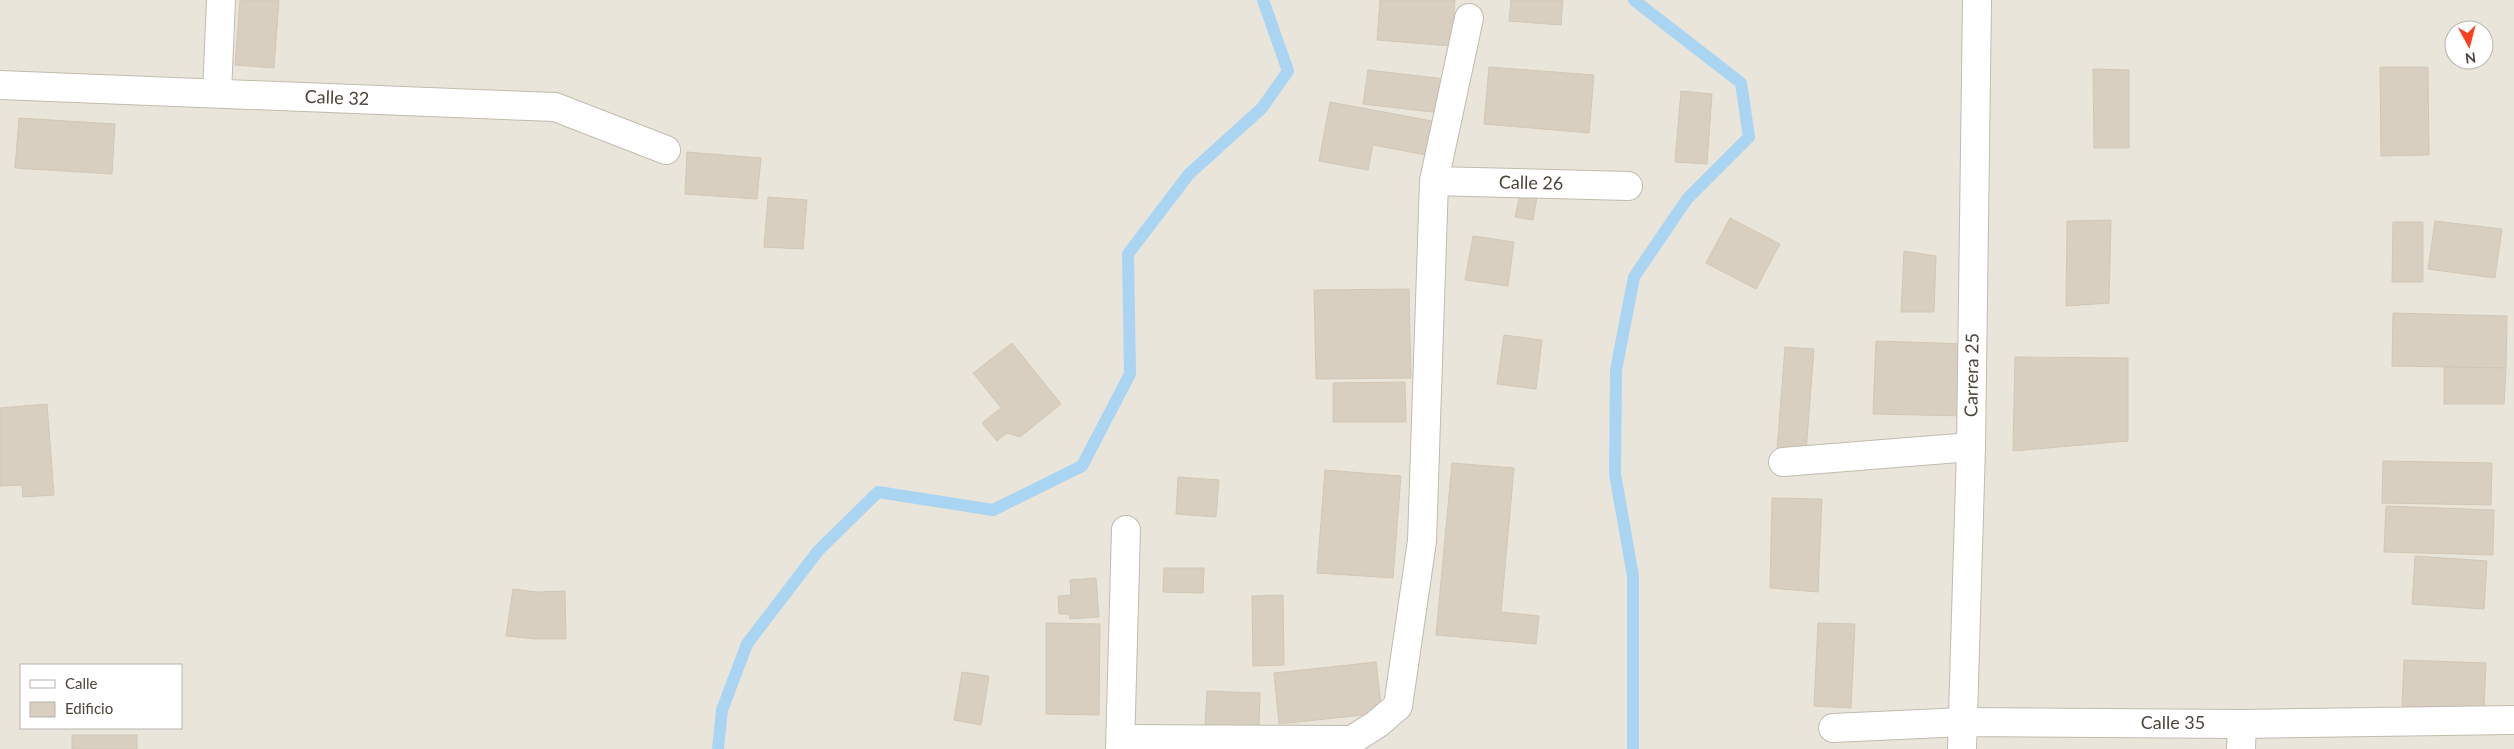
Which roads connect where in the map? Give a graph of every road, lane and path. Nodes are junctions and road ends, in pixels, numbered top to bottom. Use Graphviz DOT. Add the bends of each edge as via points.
graph roads {
  1 [pos="221,0"];
  2 [pos="1977,0"];
  3 [pos="1469,18"];
  4 [pos="0,84"];
  5 [pos="217,93"];
  6 [pos="666,150"];
  7 [pos="1434,181"];
  8 [pos="1628,186"];
  9 [pos="1970,447"];
  10 [pos="1783,462"];
  11 [pos="1126,530"];
  12 [pos="2514,720"];
  13 [pos="1964,722"];
  14 [pos="1833,728"];
  15 [pos="2242,736"];
  16 [pos="1120,744"];
  17 [pos="1962,749"];
  1 -- 5 [label="street"];
  2 -- 9 [label="street, Carrera 25"];
  3 -- 7 [label="street"];
  4 -- 5 [label="street, Calle 32"];
  5 -- 6 [label="street, Calle 32" via="554,107"];
  7 -- 8 [label="street, Calle 26"];
  7 -- 16 [label="street" via="1422,540 1398,706 1352,740"];
  9 -- 10 [label="street"];
  9 -- 13 [label="street, Carrera 25"];
  11 -- 16 [label="street"];
  12 -- 15 [label="street, Calle 35"];
  13 -- 14 [label="street, Calle 35"];
  13 -- 15 [label="street, Calle 35"];
  13 -- 17 [label="street, Carrera 25"];
}
